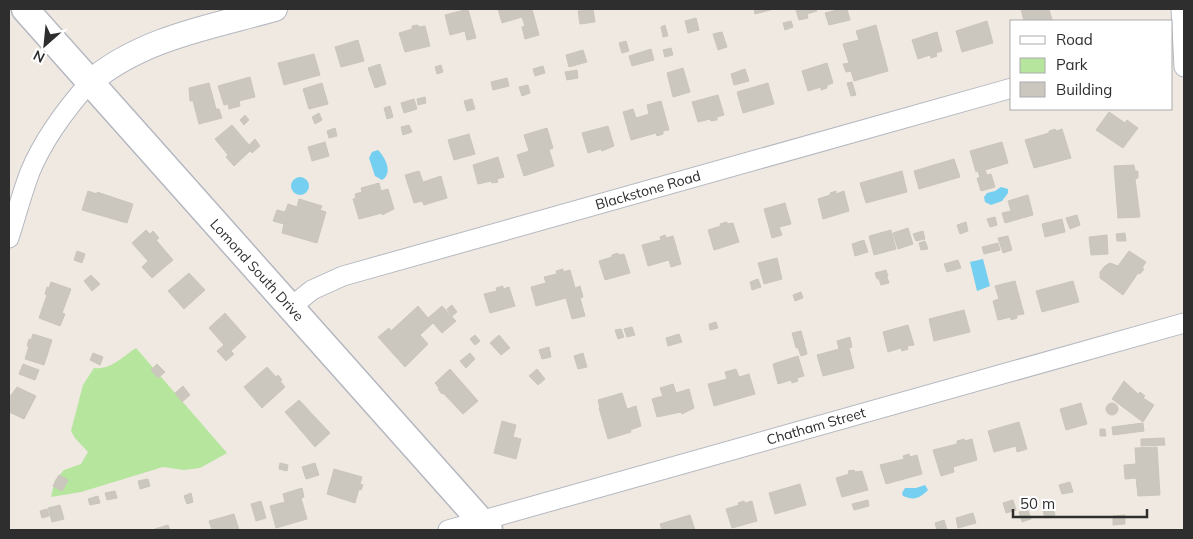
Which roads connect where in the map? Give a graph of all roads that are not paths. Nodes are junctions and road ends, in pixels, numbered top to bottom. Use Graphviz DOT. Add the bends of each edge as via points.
graph roads {
  1 [pos="25,9"];
  2 [pos="275,9"];
  3 [pos="1180,9"];
  4 [pos="1177,41"];
  5 [pos="1184,67"];
  6 [pos="90,82"];
  7 [pos="1010,89"];
  8 [pos="9,238"];
  9 [pos="291,307"];
  10 [pos="1184,323"];
  11 [pos="485,526"];
  12 [pos="448,530"];
  1 -- 6 [label="main road, Lomond South Drive"];
  2 -- 6 [label="street" via="160,41 130,55"];
  3 -- 4 [label="street"];
  4 -- 5 [label="street"];
  6 -- 8 [label="street" via="46,141 31,171"];
  6 -- 9 [label="main road, Lomond South Drive"];
  7 -- 9 [label="street, Blackstone Road" via="342,276 312,290"];
  9 -- 11 [label="main road, Lomond South Drive"];
  10 -- 11 [label="street, Chatham Street"];
  11 -- 12 [label="street, Chatham Street"];
}
